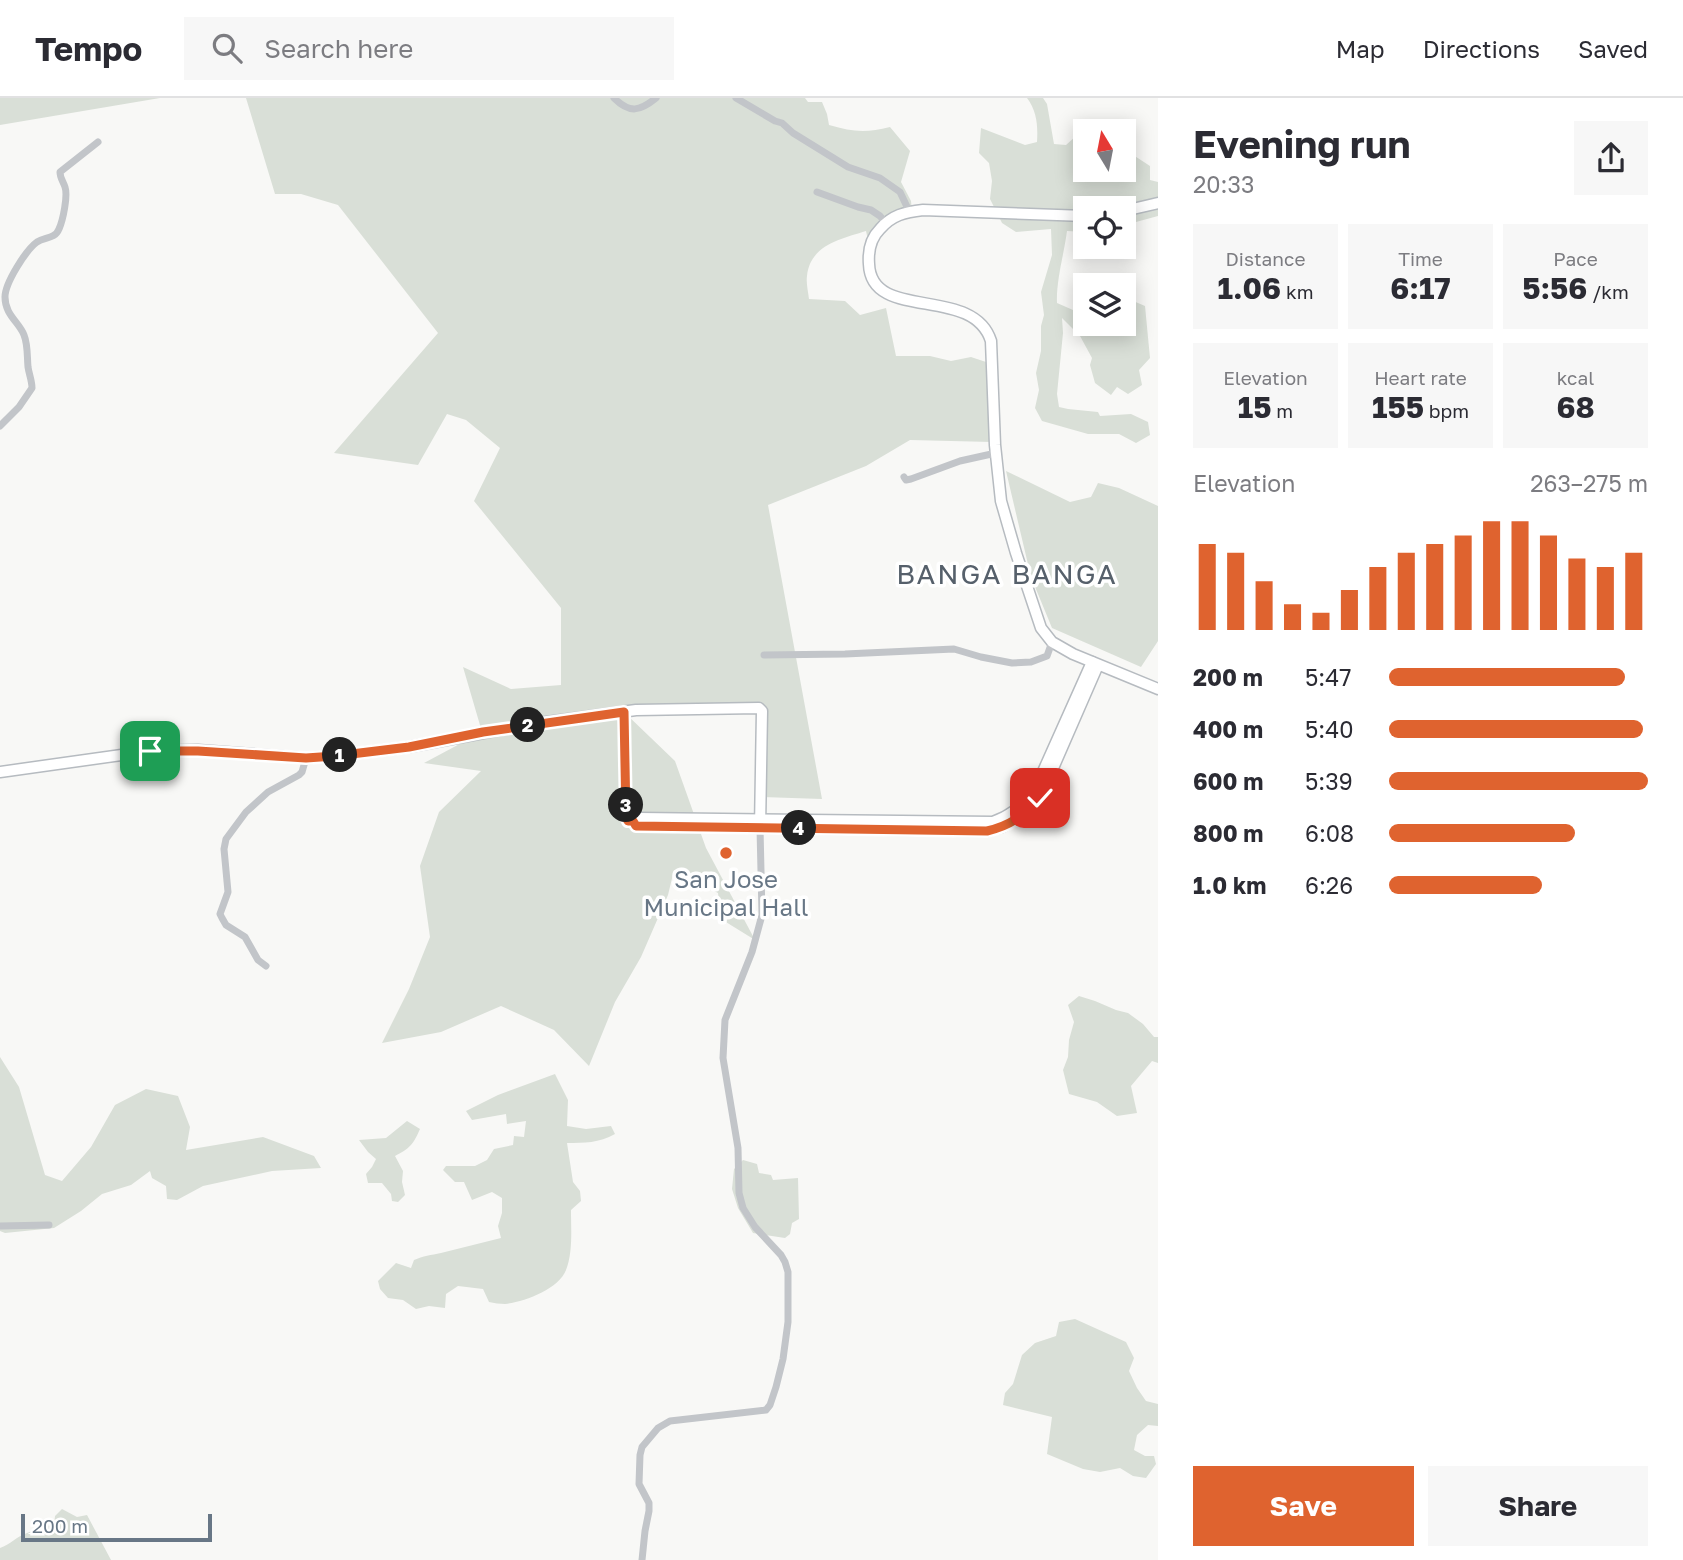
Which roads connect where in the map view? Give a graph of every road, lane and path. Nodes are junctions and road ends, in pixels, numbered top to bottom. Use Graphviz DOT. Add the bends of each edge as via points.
graph roads {
  1 [pos="614,98"];
  2 [pos="656,98"];
  3 [pos="736,98"];
  4 [pos="98,142"];
  5 [pos="817,192"];
  6 [pos="1158,203"];
  7 [pos="1136,208"];
  8 [pos="909,211"];
  9 [pos="1073,216"];
  10 [pos="886,223"];
  11 [pos="0,426"];
  12 [pos="996,453"];
  13 [pos="904,477"];
  14 [pos="1052,642"];
  15 [pos="764,654"];
  16 [pos="1095,664"];
  17 [pos="1158,689"];
  18 [pos="624,712"];
  19 [pos="306,758"];
  20 [pos="0,772"];
  21 [pos="760,823"];
  22 [pos="266,966"];
  23 [pos="48,1224"];
  24 [pos="0,1226"];
  25 [pos="642,1560"];
  1 -- 2 [label="street" via="633,110"];
  3 -- 8 [label="street" via="848,167 880,178 900,192"];
  4 -- 11 [label="street" via="60,172 66,190 58,232 32,247 8,282 5,298 27,343 32,388"];
  5 -- 10 [label="street" via="871,210"];
  6 -- 7 [label="street"];
  8 -- 9 [label="street"];
  8 -- 10 [label="street"];
  10 -- 12 [label="street" via="868,255 874,284 897,298 971,316 988,331"];
  12 -- 13 [label="street" via="911,479"];
  12 -- 14 [label="street" via="1001,501 1016,553 1041,628"];
  14 -- 15 [label="street" via="1047,656 1012,663 954,649"];
  14 -- 16 [label="street"];
  16 -- 17 [label="street"];
  16 -- 21 [label="street" via="1033,794 1005,818 993,822"];
  18 -- 19 [label="street" via="396,749"];
  18 -- 21 [label="street" via="628,821"];
  18 -- 21 [label="street" via="759,708"];
  19 -- 20 [label="street" via="150,751"];
  19 -- 22 [label="street" via="299,775 268,792 246,812 224,849 228,892 220,914"];
  21 -- 25 [label="street" via="762,915 725,1020 723,1058 743,1208 781,1255 788,1272 783,1359 766,1410 670,1421 642,1447 639,1484 649,1511"];
  23 -- 24 [label="street"];
}
